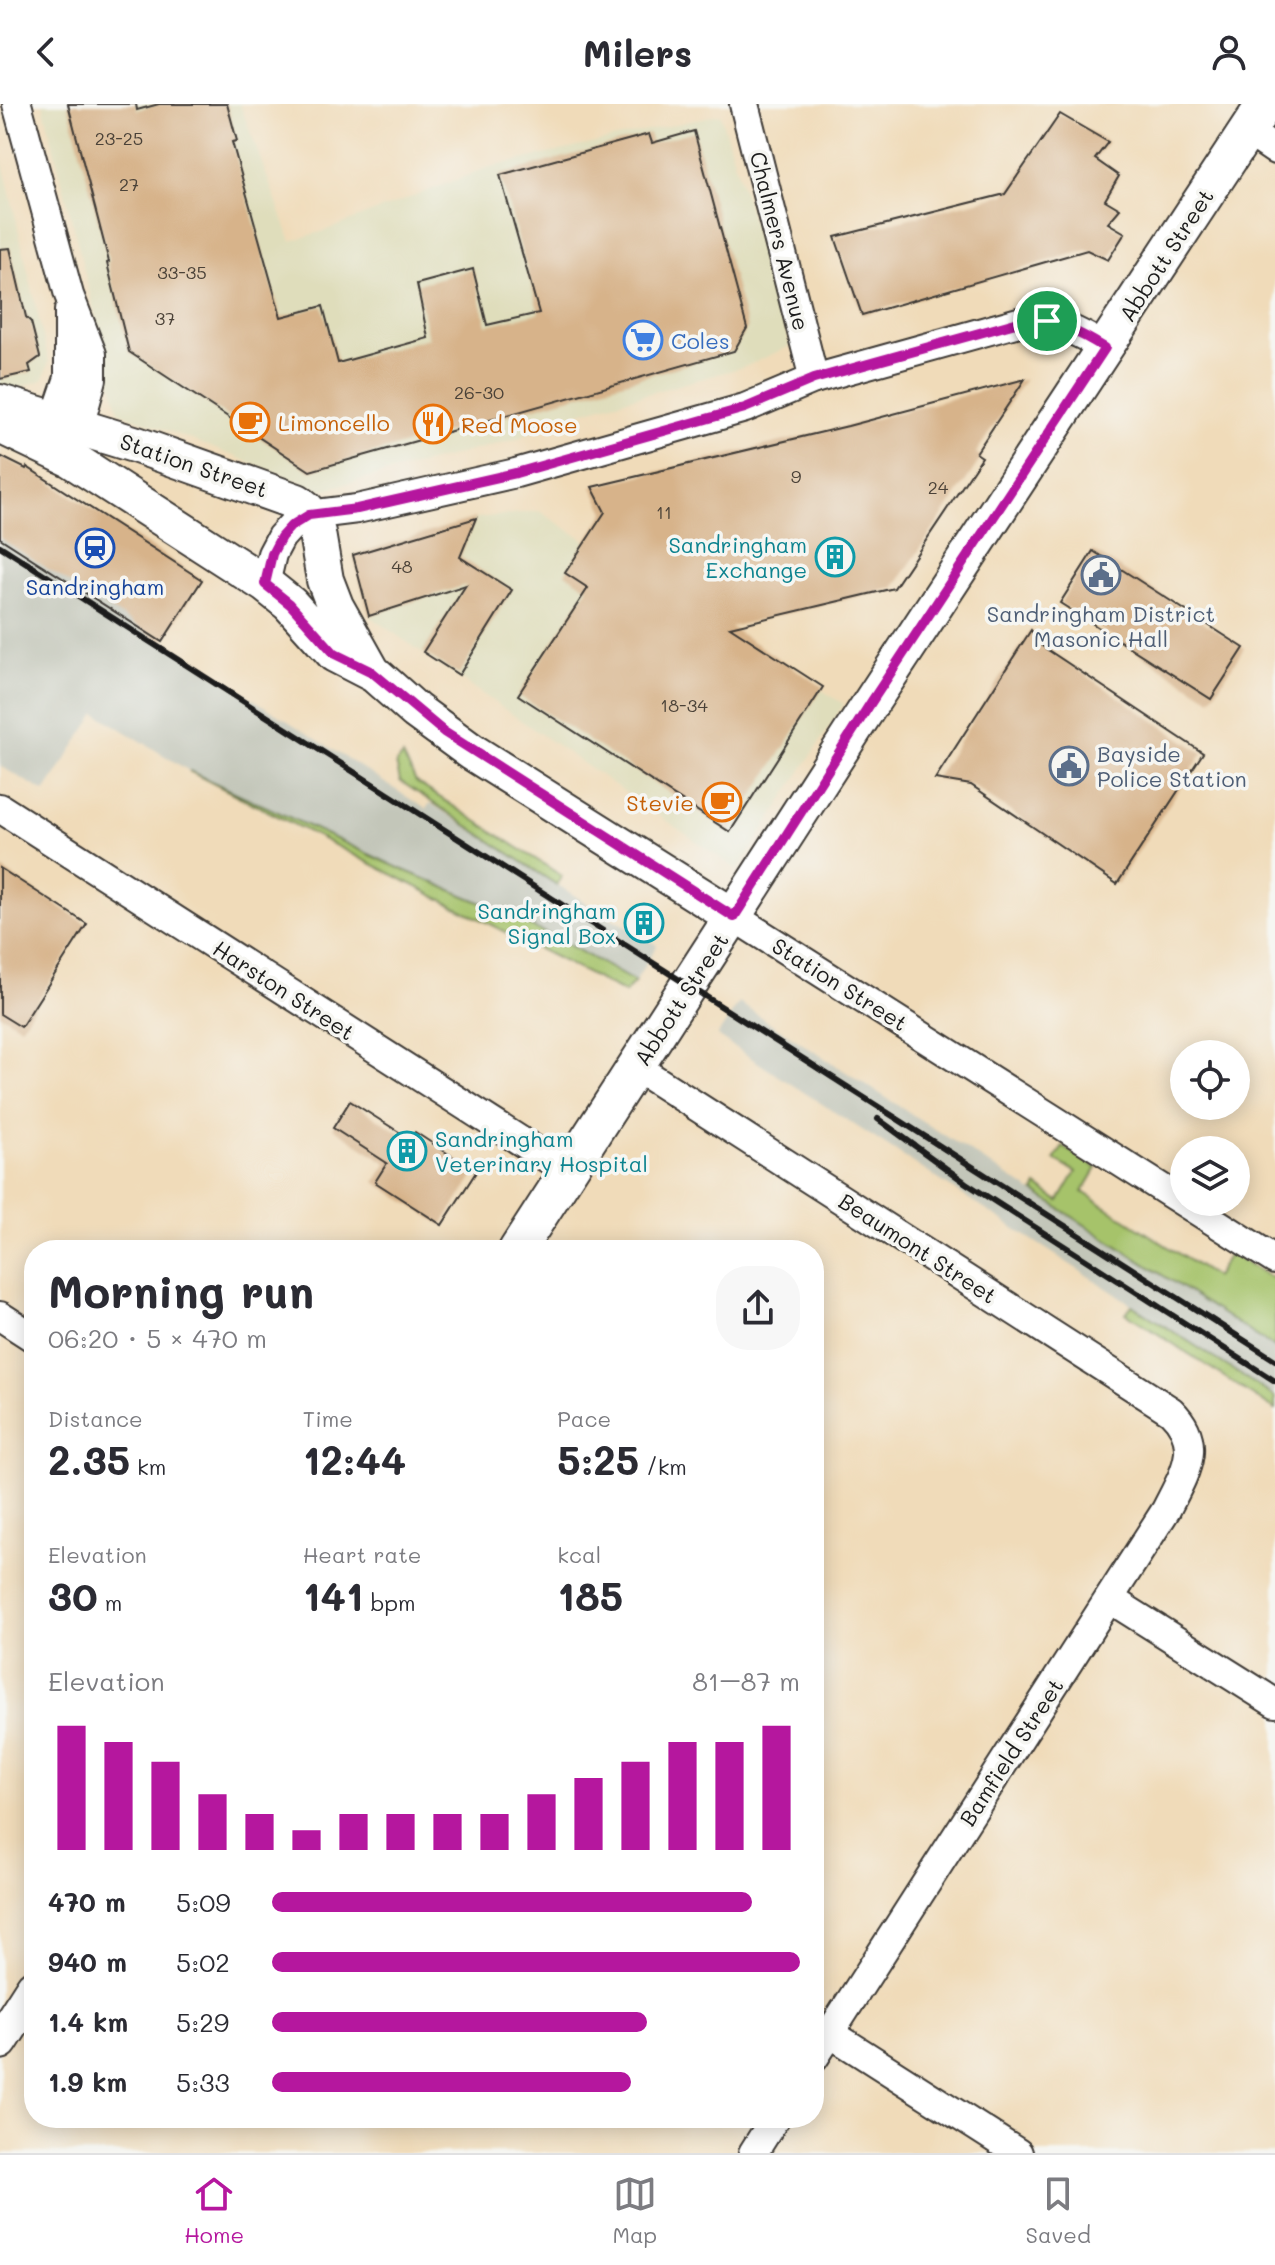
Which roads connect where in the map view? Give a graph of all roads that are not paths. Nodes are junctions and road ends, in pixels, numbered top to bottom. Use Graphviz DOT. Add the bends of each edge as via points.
graph roads {
  1 [pos="17,104"];
  2 [pos="744,104"];
  3 [pos="1262,128"];
  4 [pos="1105,348"];
  5 [pos="814,379"];
  6 [pos="0,403"];
  7 [pos="0,425"];
  8 [pos="64,433"];
  9 [pos="309,515"];
  10 [pos="322,558"];
  11 [pos="273,590"];
  12 [pos="372,672"];
  13 [pos="0,808"];
  14 [pos="734,917"];
  15 [pos="637,1068"];
  16 [pos="569,1172"];
  17 [pos="524,1240"];
  18 [pos="1275,1260"];
  19 [pos="0,1316"];
  20 [pos="24,1332"];
  21 [pos="1190,1438"];
  22 [pos="1110,1599"];
  23 [pos="1275,1703"];
  24 [pos="24,2004"];
  25 [pos="830,2033"];
  26 [pos="0,2041"];
  27 [pos="824,2042"];
  28 [pos="769,2128"];
  29 [pos="753,2153"];
  30 [pos="1018,2153"];
  1 -- 8 [label="street" via="69,295"];
  2 -- 5 [label="street, Chalmers Avenue"];
  3 -- 4 [label="street, Abbott Street"];
  4 -- 5 [label="street" via="1068,327 1026,320"];
  4 -- 14 [label="street, Abbott Street"];
  5 -- 9 [label="street" via="745,408 516,473"];
  6 -- 8 [label="street, Station Street"];
  7 -- 8 [label="street, Station Street"];
  8 -- 9 [label="street, Station Street" via="286,496"];
  8 -- 11 [label="street, Station Street"];
  9 -- 10 [label="street, Station Street"];
  9 -- 11 [label="street" via="291,526 272,554"];
  10 -- 11 [label="street" via="304,581"];
  10 -- 12 [label="street, Station Street" via="335,606"];
  11 -- 12 [label="street, Station Street" via="335,654"];
  12 -- 14 [label="street, Station Street" via="472,752"];
  13 -- 16 [label="street, Harston Street"];
  14 -- 15 [label="street, Abbott Street"];
  14 -- 18 [label="street, Station Street"];
  15 -- 16 [label="street, Abbott Street"];
  15 -- 21 [label="street, Beaumont Street" via="1171,1411"];
  16 -- 17 [label="street, Abbott Street"];
  19 -- 20 [label="street"];
  21 -- 22 [label="street, Bamfield Street" via="1188,1458 1166,1510"];
  22 -- 23 [label="street"];
  22 -- 25 [label="street, Bamfield Street"];
  24 -- 26 [label="street"];
  25 -- 27 [label="street, Bamfield Street"];
  25 -- 30 [label="street"];
  28 -- 29 [label="street"];
}
